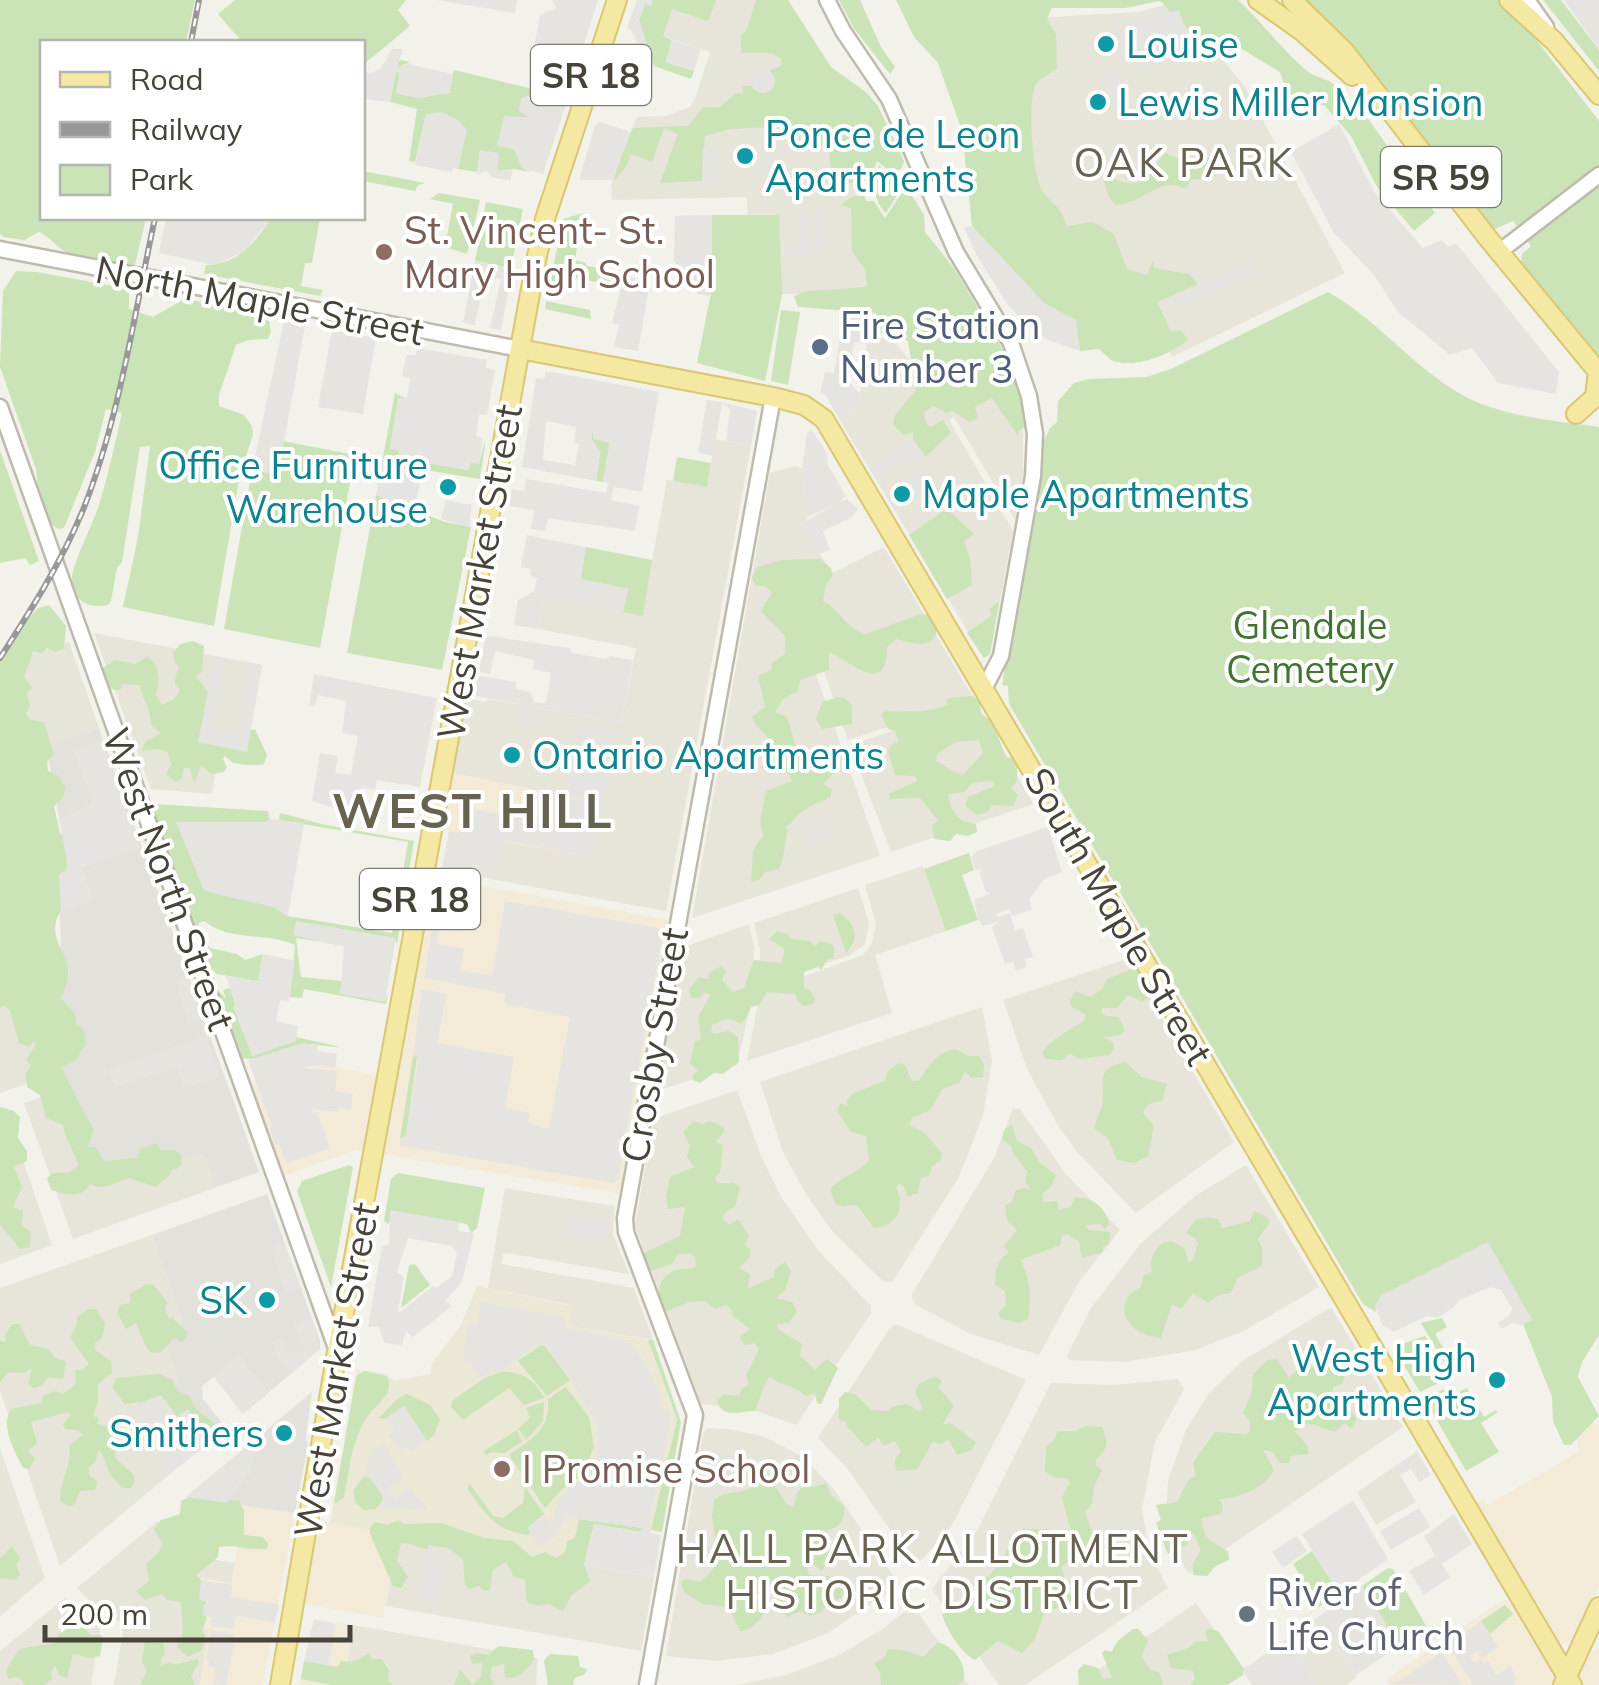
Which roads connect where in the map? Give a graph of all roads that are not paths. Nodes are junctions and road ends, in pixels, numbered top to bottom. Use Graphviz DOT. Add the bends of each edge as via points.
graph roads {
  1 [pos="617,0"];
  2 [pos="827,0"];
  3 [pos="1258,0"];
  4 [pos="1292,0"];
  5 [pos="1510,0"];
  6 [pos="1527,0"];
  7 [pos="1554,40"];
  8 [pos="1599,95"];
  9 [pos="1382,103"];
  10 [pos="1599,175"];
  11 [pos="0,249"];
  12 [pos="1499,252"];
  13 [pos="520,350"];
  14 [pos="1598,372"];
  15 [pos="773,396"];
  16 [pos="0,406"];
  17 [pos="1599,418"];
  18 [pos="984,688"];
  19 [pos="337,1351"];
  20 [pos="1599,1607"];
  21 [pos="1567,1682"];
  22 [pos="280,1685"];
  23 [pos="648,1685"];
  1 -- 13 [label="main road, West Market Street / SR 18" via="545,219"];
  2 -- 18 [label="street" via="889,99 962,263 1011,343 1030,396 1034,476 1002,656"];
  3 -- 9 [label="main road, SR 59"];
  4 -- 9 [label="main road, SR 59" via="1345,52"];
  5 -- 7 [label="main road"];
  6 -- 7 [label="street"];
  7 -- 8 [label="main road"];
  9 -- 12 [label="main road, SR 59"];
  10 -- 12 [label="street"];
  11 -- 13 [label="street, North Maple Street"];
  12 -- 14 [label="main road, SR 59"];
  13 -- 15 [label="main road, South Maple Street"];
  13 -- 19 [label="main road, West Market Street / SR 18"];
  14 -- 17 [label="main road" via="1596,397 1576,414"];
  15 -- 18 [label="main road, South Maple Street" via="804,404 824,419"];
  15 -- 23 [label="street, Crosby Street" via="625,1218 695,1415"];
  16 -- 19 [label="street, West North Street"];
  18 -- 21 [label="main road, South Maple Street"];
  19 -- 22 [label="main road, West Market Street / SR 18"];
  20 -- 21 [label="main road"];
}
